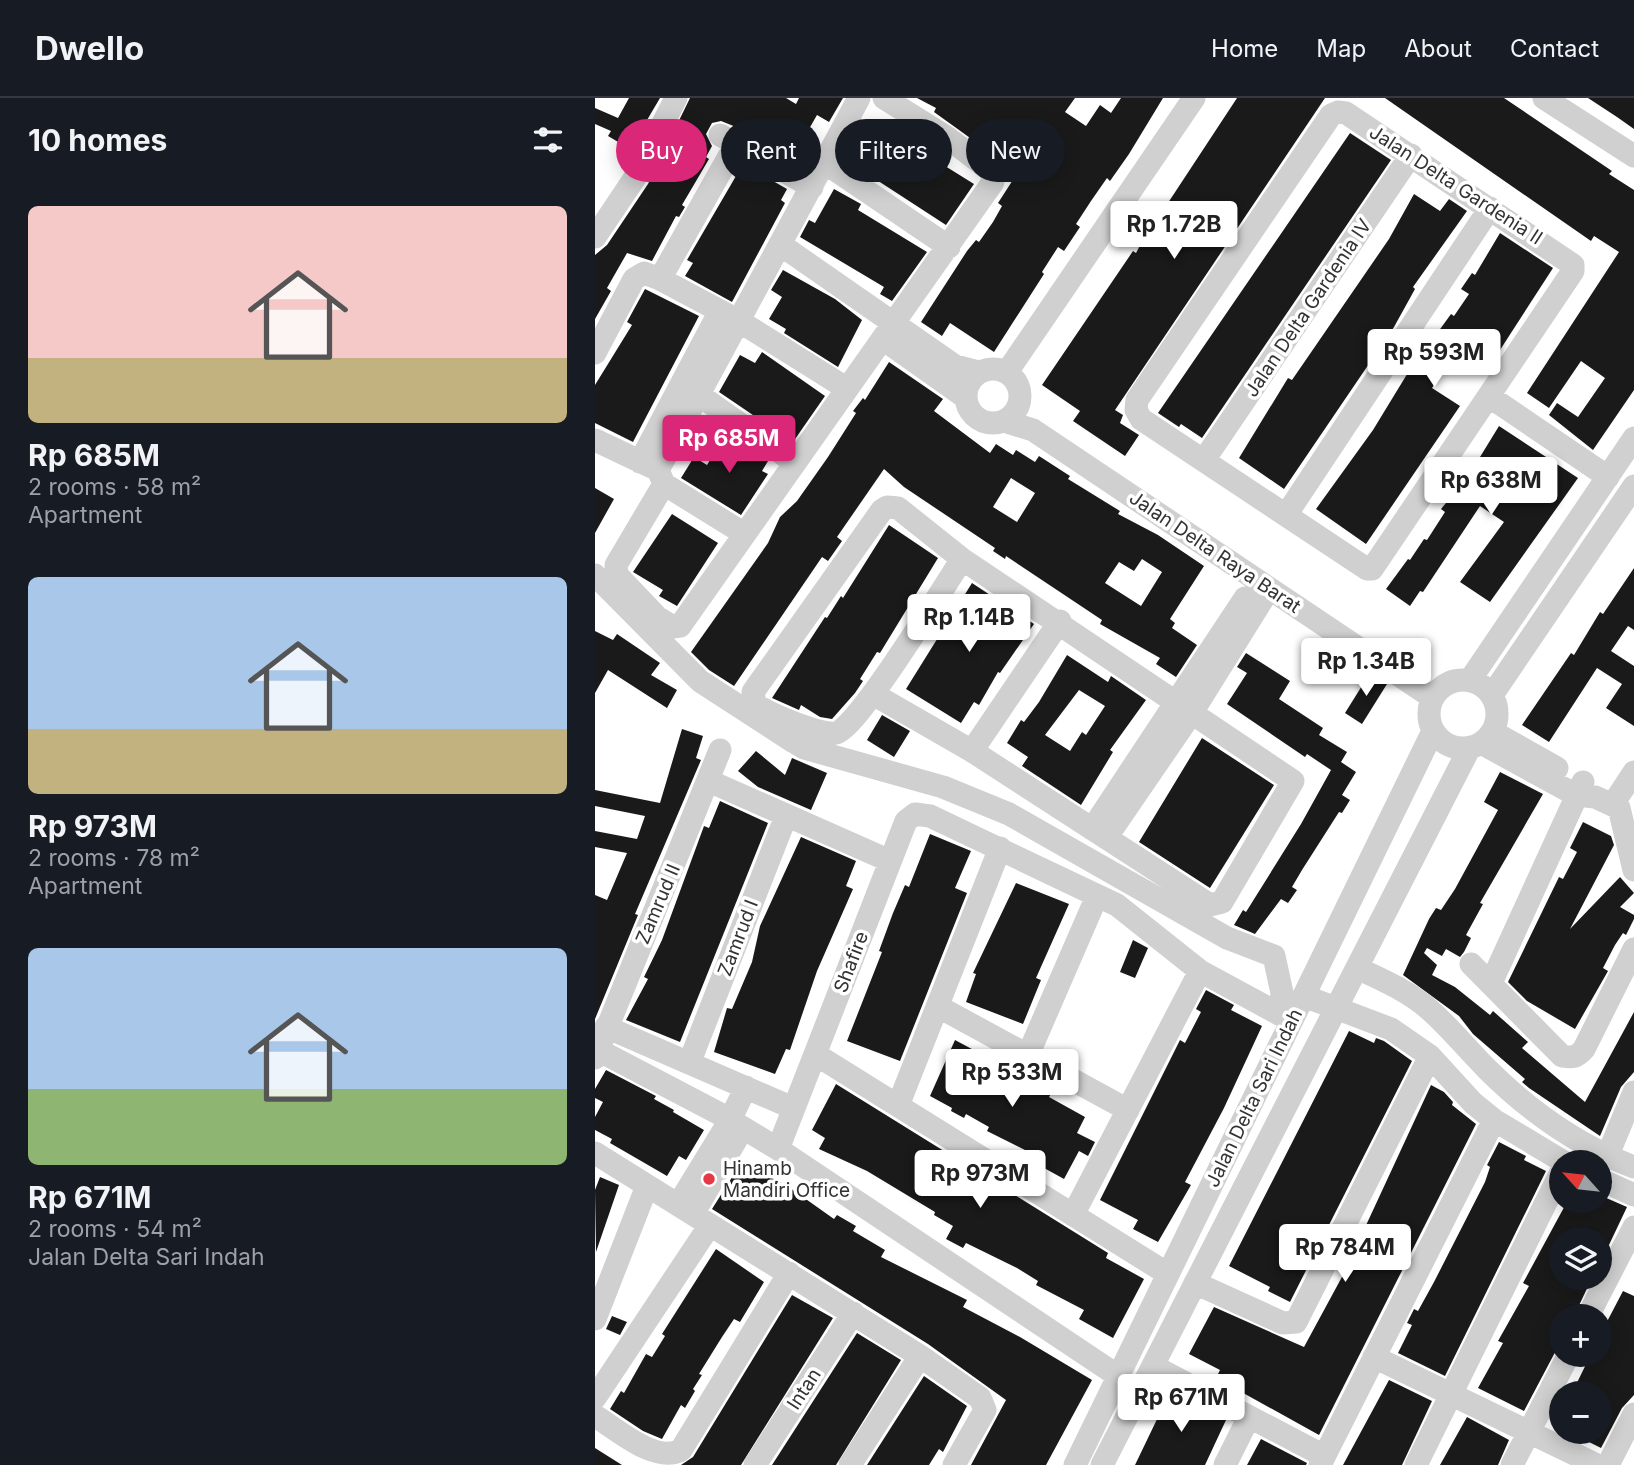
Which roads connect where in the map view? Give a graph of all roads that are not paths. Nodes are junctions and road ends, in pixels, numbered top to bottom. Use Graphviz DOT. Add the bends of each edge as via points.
graph roads {
  1 [pos="676,98"];
  2 [pos="859,98"];
  3 [pos="884,98"];
  4 [pos="1194,98"];
  5 [pos="1544,98"];
  6 [pos="1411,155"];
  7 [pos="1634,156"];
  8 [pos="825,163"];
  9 [pos="812,187"];
  10 [pos="1490,208"];
  11 [pos="595,237"];
  12 [pos="781,245"];
  13 [pos="949,247"];
  14 [pos="660,279"];
  15 [pos="730,316"];
  16 [pos="888,332"];
  17 [pos="595,353"];
  18 [pos="978,372"];
  19 [pos="1007,372"];
  20 [pos="846,388"];
  21 [pos="699,395"];
  22 [pos="965,397"];
  23 [pos="1490,397"];
  24 [pos="1011,413"];
  25 [pos="1634,438"];
  26 [pos="595,440"];
  27 [pos="1204,460"];
  28 [pos="794,462"];
  29 [pos="654,472"];
  30 [pos="1608,477"];
  31 [pos="1634,486"];
  32 [pos="1286,516"];
  33 [pos="743,533"];
  34 [pos="962,559"];
  35 [pos="595,575"];
  36 [pos="1263,584"];
  37 [pos="1059,621"];
  38 [pos="1470,680"];
  39 [pos="873,694"];
  40 [pos="1492,695"];
  41 [pos="1433,698"];
  42 [pos="1185,706"];
  43 [pos="1433,731"];
  44 [pos="1481,741"];
  45 [pos="720,750"];
  46 [pos="972,751"];
  47 [pos="1634,772"];
  48 [pos="709,781"];
  49 [pos="1584,791"];
  50 [pos="786,816"];
  51 [pos="1099,834"];
  52 [pos="1000,848"];
  53 [pos="890,862"];
  54 [pos="1634,870"];
  55 [pos="1097,896"];
  56 [pos="1634,949"];
  57 [pos="1357,968"];
  58 [pos="1200,971"];
  59 [pos="1304,996"];
  60 [pos="939,1007"];
  61 [pos="1336,1010"];
  62 [pos="1286,1018"];
  63 [pos="606,1027"];
  64 [pos="596,1054"];
  65 [pos="815,1054"];
  66 [pos="1028,1055"];
  67 [pos="1430,1056"];
  68 [pos="690,1061"];
  69 [pos="746,1087"];
  70 [pos="1634,1092"];
  71 [pos="899,1103"];
  72 [pos="793,1108"];
  73 [pos="1128,1110"];
  74 [pos="1244,1119"];
  75 [pos="1494,1120"];
  76 [pos="736,1124"];
  77 [pos="1273,1133"];
  78 [pos="778,1149"];
  79 [pos="1596,1150"];
  80 [pos="1610,1150"];
  81 [pos="595,1153"];
  82 [pos="1549,1153"];
  83 [pos="1612,1159"];
  84 [pos="1634,1167"];
  85 [pos="1612,1185"];
  86 [pos="647,1186"];
  87 [pos="1634,1195"];
  88 [pos="1549,1196"];
  89 [pos="694,1215"];
  90 [pos="1073,1215"];
  91 [pos="1634,1227"];
  92 [pos="789,1273"];
  93 [pos="1168,1273"];
  94 [pos="1195,1283"];
  95 [pos="1594,1304"];
  96 [pos="853,1313"];
  97 [pos="1149,1314"];
  98 [pos="595,1319"];
  99 [pos="1173,1327"];
  100 [pos="920,1356"];
  101 [pos="1374,1357"];
  102 [pos="1153,1366"];
  103 [pos="1562,1367"];
  104 [pos="1118,1376"];
  105 [pos="1451,1394"];
  106 [pos="595,1398"];
  107 [pos="1634,1414"];
  108 [pos="595,1416"];
  109 [pos="1249,1417"];
  110 [pos="1529,1432"];
  111 [pos="1322,1460"];
  112 [pos="755,1465"];
  113 [pos="850,1465"];
  114 [pos="954,1465"];
  115 [pos="1075,1465"];
  116 [pos="1102,1465"];
  117 [pos="1225,1465"];
  118 [pos="1416,1465"];
  119 [pos="1512,1465"];
  120 [pos="1597,1465"];
  121 [pos="1608,1465"];
  1 -- 11 [label="street" via="636,176"];
  2 -- 8 [label="street"];
  3 -- 13 [label="street" via="948,138 993,175 992,186"];
  4 -- 19 [label="street"];
  5 -- 7 [label="street"];
  6 -- 10 [label="street, Jalan Delta Gardenia II"];
  6 -- 27 [label="street, Jalan Delta Gardenia IV"];
  6 -- 27 [label="street, Jalan Delta Gardenia II" via="1346,113 1338,111 1331,116 1137,400 1141,419"];
  8 -- 9 [label="street"];
  8 -- 13 [label="street"];
  9 -- 12 [label="street"];
  9 -- 14 [label="street" via="728,140"];
  10 -- 23 [label="street, Jalan Delta Gardenia II" via="1571,260 1573,271"];
  10 -- 32 [label="street"];
  12 -- 15 [label="street"];
  12 -- 16 [label="street"];
  13 -- 16 [label="street"];
  14 -- 15 [label="street"];
  14 -- 17 [label="street" via="644,273 634,279"];
  15 -- 20 [label="street"];
  15 -- 21 [label="street"];
  15 -- 29 [label="street"];
  16 -- 18 [label="street" via="955,366"];
  16 -- 20 [label="street"];
  16 -- 22 [label="street"];
  18 -- 19 [label="street" via="998,368"];
  18 -- 22 [label="street" via="966,387"];
  19 -- 24 [label="street" via="1019,389"];
  20 -- 28 [label="street"];
  21 -- 28 [label="street"];
  21 -- 29 [label="street"];
  22 -- 24 [label="street" via="978,419 995,423"];
  23 -- 30 [label="street"];
  23 -- 32 [label="street" via="1376,566 1367,569"];
  24 -- 36 [label="street, Jalan Delta Raya Barat"];
  25 -- 30 [label="street"];
  26 -- 29 [label="street"];
  27 -- 32 [label="street"];
  28 -- 33 [label="street"];
  29 -- 33 [label="street"];
  29 -- 33 [label="street" via="615,569 668,625 680,626"];
  30 -- 38 [label="street"];
  31 -- 40 [label="street"];
  34 -- 37 [label="street"];
  34 -- 39 [label="street"];
  34 -- 39 [label="street" via="898,508 887,506 753,692 753,699 761,709 836,733 848,726"];
  35 -- 62 [label="street" via="701,681 794,742 943,787 1009,814 1227,938 1274,956"];
  36 -- 41 [label="street, Jalan Delta Raya Barat"];
  36 -- 42 [label="street"];
  37 -- 42 [label="street"];
  37 -- 46 [label="street"];
  38 -- 40 [label="street"];
  38 -- 41 [label="street" via="1452,681"];
  39 -- 46 [label="street"];
  40 -- 44 [label="street" via="1497,712"];
  41 -- 43 [label="street" via="1428,715"];
  42 -- 51 [label="street"];
  42 -- 51 [label="street" via="1293,781 1222,902 1210,905"];
  43 -- 44 [label="street" via="1447,744"];
  43 -- 59 [label="street, Jalan Delta Sari Indah"];
  44 -- 49 [label="street"];
  44 -- 57 [label="street, Jalan Delta Sari Indah"];
  45 -- 48 [label="street, Zamrud II"];
  46 -- 51 [label="street"];
  47 -- 49 [label="street"];
  48 -- 50 [label="street"];
  48 -- 63 [label="street, Zamrud II"];
  49 -- 54 [label="street" via="1623,815"];
  49 -- 56 [label="street" via="1481,974 1562,1056 1578,1056"];
  50 -- 53 [label="street"];
  50 -- 68 [label="street, Zamrud I"];
  52 -- 53 [label="street, Shafire" via="921,813 909,817"];
  52 -- 55 [label="street"];
  52 -- 60 [label="street"];
  53 -- 65 [label="street, Shafire"];
  55 -- 58 [label="street" via="1126,911"];
  55 -- 66 [label="street"];
  57 -- 61 [label="street, Jalan Delta Sari Indah"];
  57 -- 79 [label="street" via="1430,1010 1536,1113"];
  58 -- 62 [label="street"];
  58 -- 73 [label="street"];
  59 -- 61 [label="street"];
  59 -- 62 [label="street, Jalan Delta Sari Indah"];
  60 -- 66 [label="street"];
  60 -- 71 [label="street"];
  61 -- 67 [label="street" via="1391,1029"];
  61 -- 77 [label="street, Jalan Delta Sari Indah"];
  62 -- 74 [label="street, Jalan Delta Sari Indah"];
  63 -- 64 [label="street, Zamrud II"];
  63 -- 68 [label="street"];
  64 -- 76 [label="street"];
  65 -- 71 [label="street"];
  65 -- 72 [label="street, Shafire"];
  66 -- 73 [label="street"];
  67 -- 75 [label="street" via="1473,1104"];
  67 -- 94 [label="street" via="1296,1322 1283,1324"];
  68 -- 69 [label="street"];
  69 -- 72 [label="street"];
  69 -- 76 [label="street"];
  70 -- 80 [label="street"];
  71 -- 90 [label="street"];
  72 -- 78 [label="street, Shafire"];
  73 -- 90 [label="street"];
  74 -- 77 [label="street"];
  74 -- 93 [label="street, Jalan Delta Sari Indah"];
  75 -- 82 [label="street"];
  75 -- 101 [label="street"];
  76 -- 78 [label="street"];
  76 -- 89 [label="street"];
  77 -- 94 [label="street, Jalan Delta Sari Indah"];
  78 -- 104 [label="street"];
  81 -- 86 [label="street"];
  83 -- 84 [label="street"];
  85 -- 87 [label="street"];
  86 -- 89 [label="street"];
  86 -- 98 [label="street"];
  88 -- 105 [label="street"];
  89 -- 92 [label="street"];
  89 -- 106 [label="street"];
  90 -- 93 [label="street"];
  91 -- 95 [label="street"];
  92 -- 96 [label="street"];
  92 -- 108 [label="street" via="681,1450 664,1454 643,1446"];
  93 -- 97 [label="street, Jalan Delta Sari Indah"];
  94 -- 99 [label="street, Jalan Delta Sari Indah"];
  96 -- 100 [label="street"];
  96 -- 112 [label="street, Intan"];
  97 -- 99 [label="street"];
  97 -- 104 [label="street, Jalan Delta Sari Indah"];
  99 -- 102 [label="street, Jalan Delta Sari Indah"];
  100 -- 113 [label="street"];
  100 -- 114 [label="street" via="984,1403 985,1410"];
  101 -- 105 [label="street"];
  101 -- 111 [label="street"];
  102 -- 109 [label="street"];
  102 -- 116 [label="street, Jalan Delta Sari Indah"];
  103 -- 110 [label="street"];
  104 -- 115 [label="street, Jalan Delta Sari Indah"];
  105 -- 110 [label="street"];
  105 -- 118 [label="street"];
  107 -- 121 [label="street"];
  109 -- 111 [label="street"];
  109 -- 117 [label="street"];
  110 -- 119 [label="street"];
  110 -- 120 [label="street"];
}
